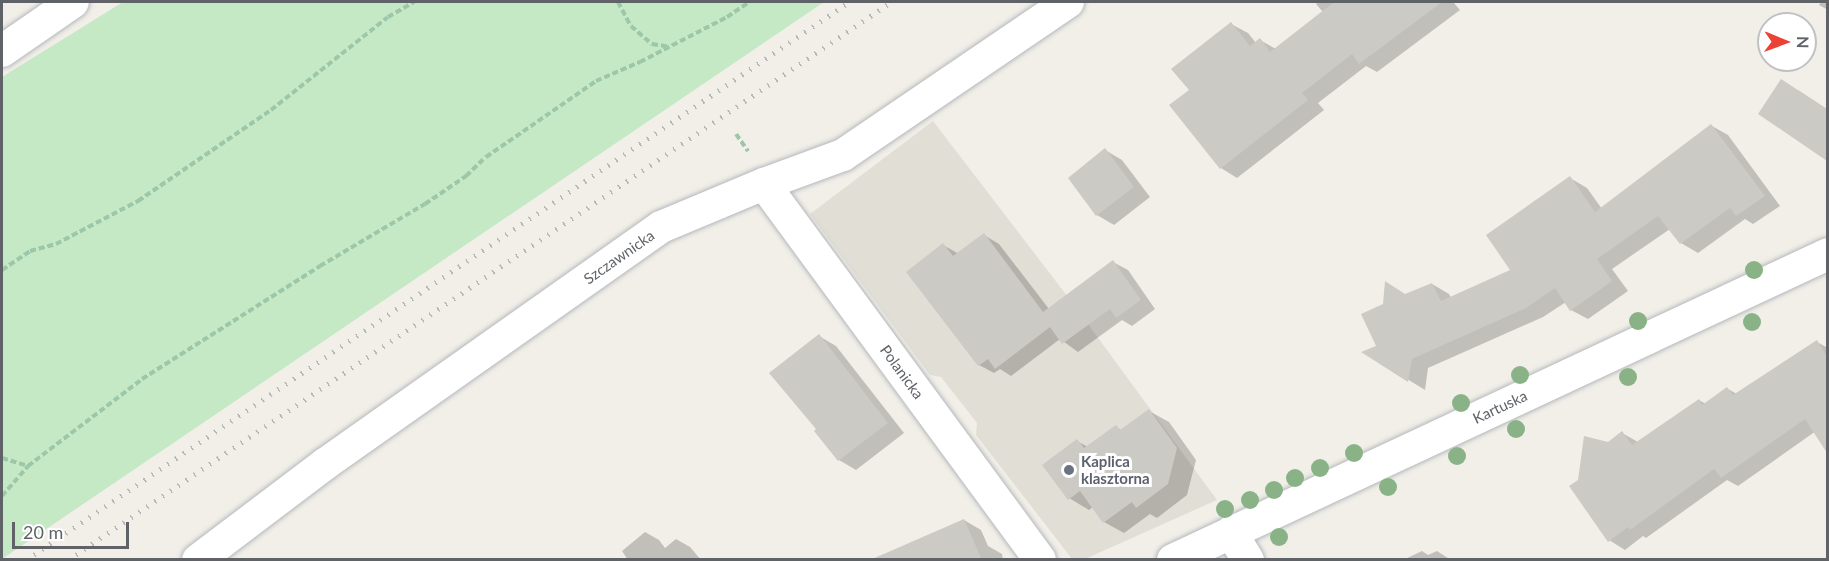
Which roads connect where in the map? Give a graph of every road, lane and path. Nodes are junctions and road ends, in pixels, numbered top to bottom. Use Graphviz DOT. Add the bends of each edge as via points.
graph roads {
  1 [pos="73,2"];
  2 [pos="414,2"];
  3 [pos="618,2"];
  4 [pos="749,2"];
  5 [pos="1068,2"];
  6 [pos="670,47"];
  7 [pos="2,51"];
  8 [pos="764,184"];
  9 [pos="1827,254"];
  10 [pos="2,270"];
  11 [pos="2,458"];
  12 [pos="28,466"];
  13 [pos="2,496"];
  14 [pos="1232,532"];
  15 [pos="198,560"];
  16 [pos="1040,560"];
  17 [pos="1173,560"];
  18 [pos="1248,560"];
  1 -- 7 [label="street"];
  2 -- 10 [label="path" via="388,17 271,110 138,201 56,244 30,251"];
  3 -- 6 [label="path" via="631,26 652,44"];
  4 -- 6 [label="path"];
  5 -- 8 [label="street, Szczawnicka" via="843,155"];
  6 -- 12 [label="path" via="596,81 425,204 142,379"];
  8 -- 15 [label="street, Szczawnicka" via="662,227 325,464"];
  8 -- 16 [label="street, Polanicka"];
  9 -- 14 [label="street, Kartuska"];
  11 -- 12 [label="path"];
  12 -- 13 [label="path"];
  14 -- 17 [label="street, Kartuska"];
  14 -- 18 [label="street"];
}
